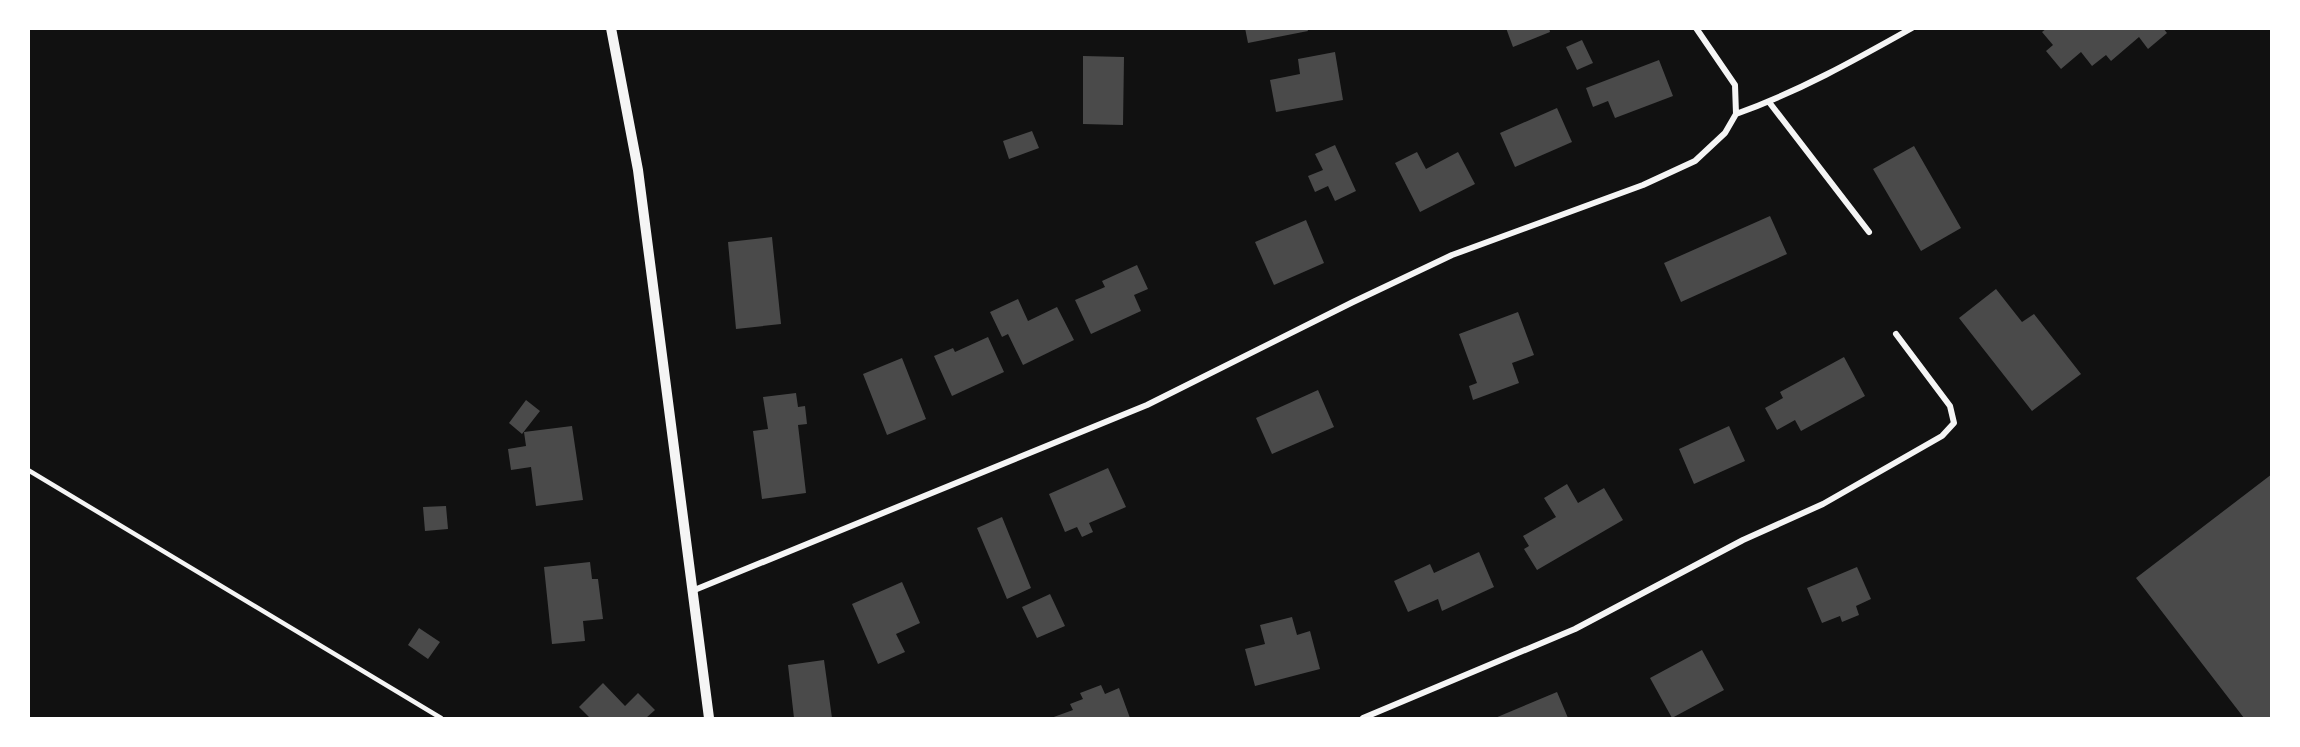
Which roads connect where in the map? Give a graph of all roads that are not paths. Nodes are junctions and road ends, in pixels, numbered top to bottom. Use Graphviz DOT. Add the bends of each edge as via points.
graph roads {
  1 [pos="611,28"];
  2 [pos="1696,28"];
  3 [pos="1912,28"];
  4 [pos="1769,102"];
  5 [pos="1736,114"];
  6 [pos="1869,232"];
  7 [pos="1896,334"];
  8 [pos="28,470"];
  9 [pos="692,592"];
  10 [pos="441,718"];
  11 [pos="709,718"];
  12 [pos="1363,718"];
  1 -- 9 [label="street" via="639,180"];
  2 -- 5 [label="street" via="1735,85"];
  3 -- 4 [label="street"];
  4 -- 5 [label="street"];
  4 -- 6 [label="street"];
  5 -- 9 [label="street" via="1725,133 1695,161 1643,185 1452,255 1147,405"];
  7 -- 12 [label="street" via="1950,406 1954,423 1942,436 1823,504 1743,540 1575,629"];
  8 -- 10 [label="lane"];
  9 -- 11 [label="street"];
}
